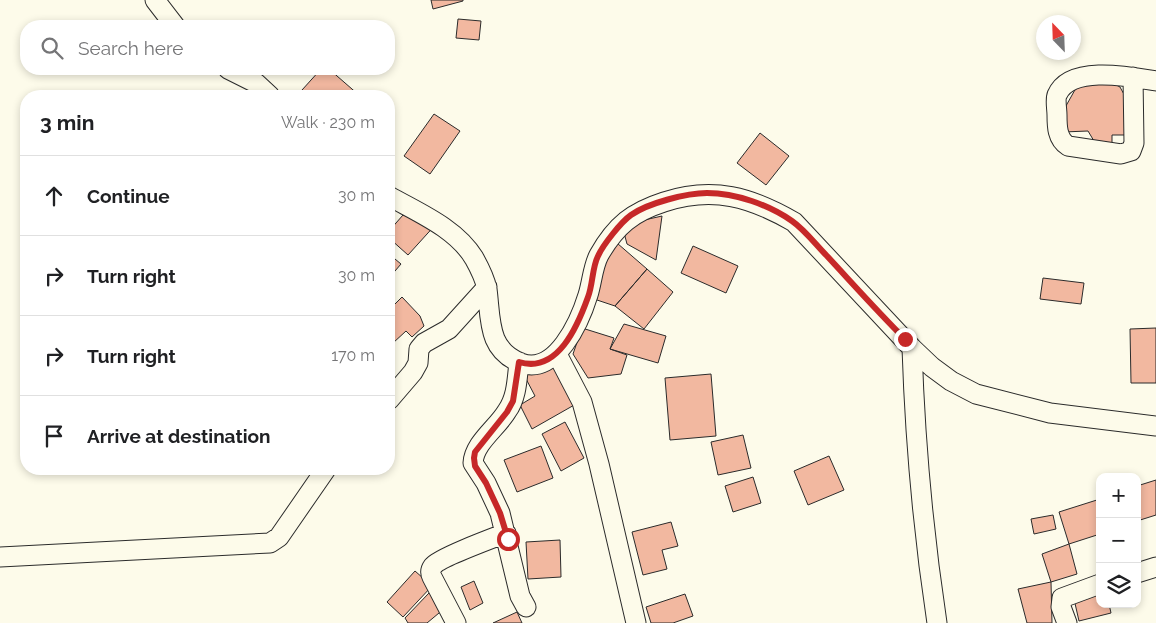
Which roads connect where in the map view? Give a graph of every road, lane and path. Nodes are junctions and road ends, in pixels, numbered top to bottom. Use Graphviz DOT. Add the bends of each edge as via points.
graph roads {
  1 [pos="155,0"];
  2 [pos="170,20"];
  3 [pos="239,75"];
  4 [pos="1133,77"];
  5 [pos="1156,81"];
  6 [pos="263,90"];
  7 [pos="395,199"];
  8 [pos="486,287"];
  9 [pos="912,348"];
  10 [pos="558,354"];
  11 [pos="519,362"];
  12 [pos="395,393"];
  13 [pos="1156,426"];
  14 [pos="322,475"];
  15 [pos="506,533"];
  16 [pos="0,557"];
  17 [pos="1156,567"];
  18 [pos="1141,572"];
  19 [pos="1096,585"];
  20 [pos="526,607"];
  21 [pos="456,623"];
  22 [pos="636,623"];
  23 [pos="937,623"];
  24 [pos="1067,623"];
  1 -- 2 [label="street"];
  3 -- 6 [label="street"];
  4 -- 4 [label="street" via="1134,147 1131,151 1121,154 1063,143 1058,132 1057,114 1057,96 1063,88 1092,75"];
  4 -- 5 [label="street"];
  7 -- 8 [label="street" via="437,223 464,244"];
  8 -- 11 [label="street" via="494,341 509,357"];
  8 -- 12 [label="street" via="449,329 424,343 413,372"];
  9 -- 10 [label="street" via="794,222 745,199 707,193 671,200 630,215 610,237 598,257 588,296 574,330"];
  9 -- 13 [label="street" via="932,367 976,394 1050,413"];
  9 -- 23 [label="street" via="914,430"];
  10 -- 11 [label="street" via="528,365"];
  10 -- 22 [label="street" via="582,402 600,464"];
  11 -- 15 [label="street" via="513,401 475,452 474,458"];
  14 -- 16 [label="street" via="280,536 270,543"];
  15 -- 20 [label="street"];
  15 -- 21 [label="street" via="432,567 432,577"];
  17 -- 18 [label="street"];
  19 -- 24 [label="street" via="1062,598 1061,607"];
}
